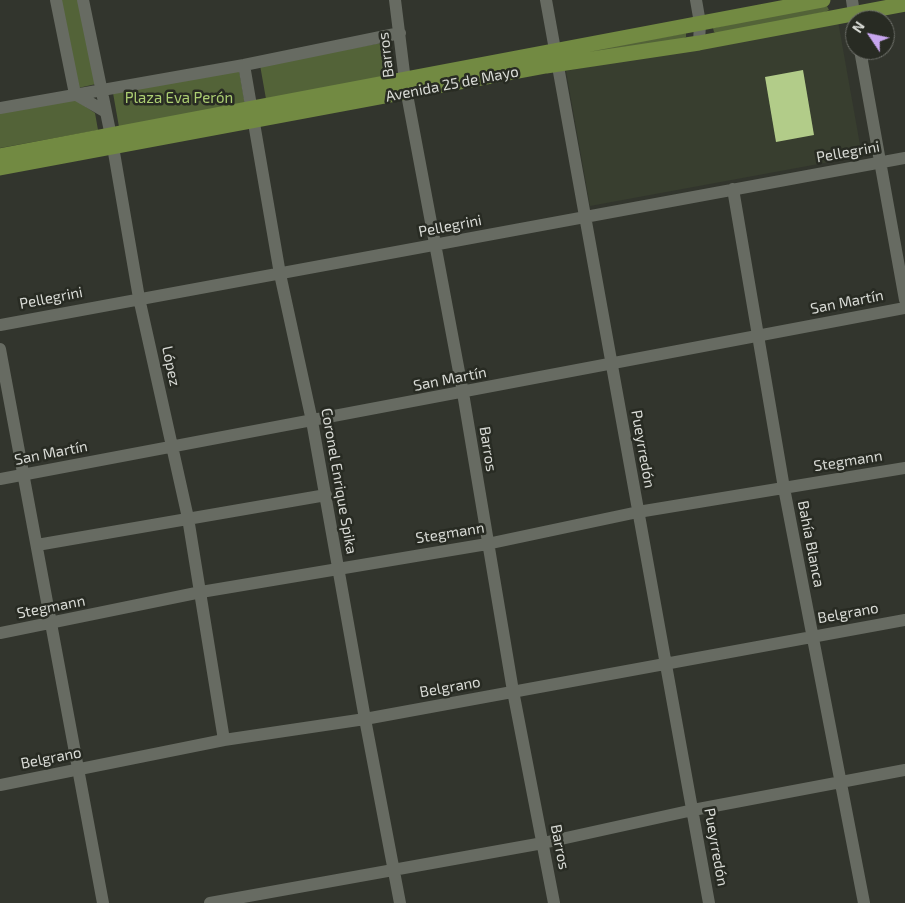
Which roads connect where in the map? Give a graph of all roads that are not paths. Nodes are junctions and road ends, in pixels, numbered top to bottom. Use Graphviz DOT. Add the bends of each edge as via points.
graph roads {
  1 [pos="56,0"];
  2 [pos="83,0"];
  3 [pos="395,0"];
  4 [pos="546,0"];
  5 [pos="696,0"];
  6 [pos="823,0"];
  7 [pos="905,4"];
  8 [pos="861,10"];
  9 [pos="845,13"];
  10 [pos="700,23"];
  11 [pos="400,33"];
  12 [pos="699,43"];
  13 [pos="556,50"];
  14 [pos="862,60"];
  15 [pos="244,65"];
  16 [pos="558,66"];
  17 [pos="406,86"];
  18 [pos="102,89"];
  19 [pos="75,94"];
  20 [pos="0,108"];
  21 [pos="106,112"];
  22 [pos="253,115"];
  23 [pos="112,141"];
  24 [pos="0,156"];
  25 [pos="905,158"];
  26 [pos="879,163"];
  27 [pos="0,168"];
  28 [pos="734,189"];
  29 [pos="585,217"];
  30 [pos="436,245"];
  31 [pos="280,274"];
  32 [pos="139,298"];
  33 [pos="905,300"];
  34 [pos="905,308"];
  35 [pos="0,325"];
  36 [pos="757,336"];
  37 [pos="0,349"];
  38 [pos="612,363"];
  39 [pos="463,393"];
  40 [pos="312,421"];
  41 [pos="172,446"];
  42 [pos="905,468"];
  43 [pos="23,474"];
  44 [pos="0,479"];
  45 [pos="784,488"];
  46 [pos="326,495"];
  47 [pos="638,512"];
  48 [pos="188,518"];
  49 [pos="487,544"];
  50 [pos="36,545"];
  51 [pos="338,567"];
  52 [pos="201,592"];
  53 [pos="905,620"];
  54 [pos="52,624"];
  55 [pos="0,633"];
  56 [pos="812,636"];
  57 [pos="666,664"];
  58 [pos="513,691"];
  59 [pos="365,719"];
  60 [pos="224,740"];
  61 [pos="78,769"];
  62 [pos="905,770"];
  63 [pos="841,782"];
  64 [pos="0,785"];
  65 [pos="692,810"];
  66 [pos="543,843"];
  67 [pos="393,869"];
  68 [pos="102,903"];
  69 [pos="210,903"];
  70 [pos="400,903"];
  71 [pos="554,903"];
  72 [pos="709,903"];
  73 [pos="864,903"];
  1 -- 19 [label="street"];
  2 -- 18 [label="street, López"];
  3 -- 11 [label="street, Barros"];
  4 -- 13 [label="street, Pueyrredón"];
  5 -- 10 [label="street"];
  6 -- 10 [label="main road, Avenida 25 de Mayo"];
  7 -- 8 [label="main road, Avenida 25 de Mayo"];
  9 -- 12 [label="main road, Avenida 25 de Mayo"];
  10 -- 12 [label="street"];
  10 -- 13 [label="main road, Avenida 25 de Mayo"];
  11 -- 15 [label="street"];
  11 -- 17 [label="street, Barros"];
  12 -- 16 [label="main road, Avenida 25 de Mayo"];
  13 -- 16 [label="street, Pueyrredón"];
  13 -- 17 [label="main road, Avenida 25 de Mayo"];
  14 -- 26 [label="street"];
  15 -- 18 [label="street"];
  15 -- 22 [label="street, Coronel Enrique Spika"];
  16 -- 17 [label="main road, Avenida 25 de Mayo"];
  16 -- 29 [label="street, Pueyrredón"];
  17 -- 22 [label="main road, Avenida 25 de Mayo"];
  17 -- 30 [label="street, Barros"];
  18 -- 19 [label="street"];
  18 -- 21 [label="street, López"];
  19 -- 20 [label="street"];
  19 -- 21 [label="street"];
  21 -- 23 [label="street, López"];
  22 -- 23 [label="main road, Avenida 25 de Mayo"];
  22 -- 31 [label="street, Coronel Enrique Spika"];
  23 -- 24 [label="main road, Avenida 25 de Mayo"];
  23 -- 27 [label="main road, Avenida 25 de Mayo"];
  23 -- 32 [label="street, López"];
  25 -- 26 [label="street, Pellegrini"];
  26 -- 28 [label="street, Pellegrini"];
  26 -- 33 [label="street"];
  28 -- 29 [label="street, Pellegrini"];
  28 -- 36 [label="street, Bahía Blanca"];
  29 -- 30 [label="street, Pellegrini"];
  29 -- 38 [label="street, Pueyrredón"];
  30 -- 31 [label="street, Pellegrini"];
  30 -- 39 [label="street, Barros"];
  31 -- 32 [label="street, Pellegrini"];
  31 -- 40 [label="street, Coronel Enrique Spika"];
  32 -- 35 [label="street, Pellegrini"];
  32 -- 41 [label="street, López"];
  34 -- 36 [label="street, San Martín"];
  36 -- 38 [label="street, San Martín"];
  36 -- 45 [label="street, Bahía Blanca"];
  37 -- 43 [label="street"];
  38 -- 39 [label="street, San Martín"];
  38 -- 47 [label="street, Pueyrredón"];
  39 -- 40 [label="street, San Martín"];
  39 -- 49 [label="street, Barros"];
  40 -- 41 [label="street, San Martín"];
  40 -- 46 [label="street, Coronel Enrique Spika"];
  41 -- 43 [label="street, San Martín"];
  41 -- 48 [label="street, López"];
  42 -- 45 [label="street, Stegmann"];
  43 -- 44 [label="street, San Martín"];
  43 -- 50 [label="street"];
  45 -- 47 [label="street, Stegmann"];
  45 -- 56 [label="street, Bahía Blanca"];
  46 -- 48 [label="street"];
  46 -- 51 [label="street, Coronel Enrique Spika"];
  47 -- 49 [label="street, Stegmann"];
  47 -- 57 [label="street, Pueyrredón"];
  48 -- 50 [label="street"];
  48 -- 52 [label="street, López"];
  49 -- 51 [label="street, Stegmann"];
  49 -- 58 [label="street, Barros"];
  50 -- 54 [label="street"];
  51 -- 52 [label="street, Stegmann"];
  51 -- 59 [label="street, Coronel Enrique Spika"];
  52 -- 54 [label="street, Stegmann"];
  52 -- 60 [label="street, López"];
  53 -- 56 [label="street, Belgrano"];
  54 -- 55 [label="street, Stegmann"];
  54 -- 61 [label="street"];
  56 -- 57 [label="street, Belgrano"];
  56 -- 63 [label="street, Bahía Blanca"];
  57 -- 58 [label="street, Belgrano"];
  57 -- 65 [label="street, Pueyrredón"];
  58 -- 59 [label="street, Belgrano"];
  58 -- 66 [label="street, Barros"];
  59 -- 60 [label="street, Belgrano"];
  59 -- 67 [label="street, Coronel Enrique Spika"];
  60 -- 61 [label="street, Belgrano"];
  61 -- 64 [label="street, Belgrano"];
  61 -- 68 [label="street"];
  62 -- 63 [label="street"];
  63 -- 65 [label="street"];
  63 -- 73 [label="street, Bahía Blanca"];
  65 -- 66 [label="street"];
  65 -- 72 [label="street, Pueyrredón"];
  66 -- 67 [label="street"];
  66 -- 71 [label="street, Barros"];
  67 -- 69 [label="street"];
  67 -- 70 [label="street, Coronel Enrique Spika"];
}
